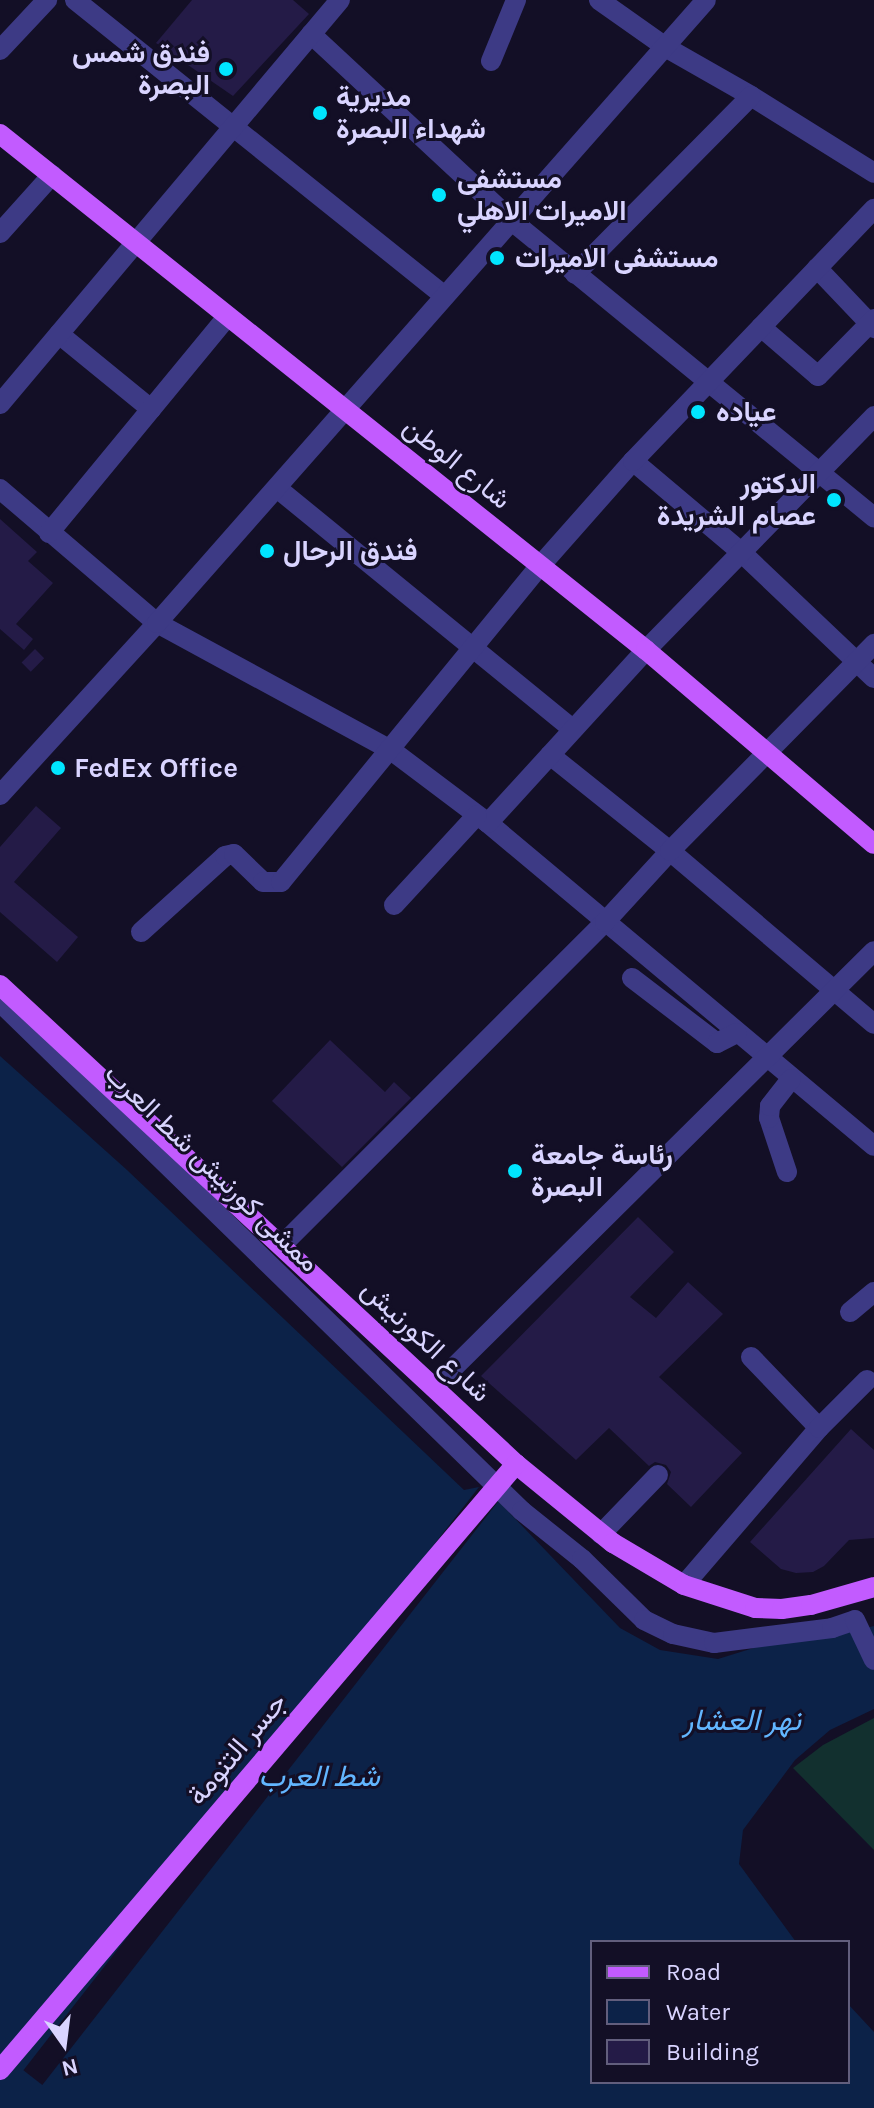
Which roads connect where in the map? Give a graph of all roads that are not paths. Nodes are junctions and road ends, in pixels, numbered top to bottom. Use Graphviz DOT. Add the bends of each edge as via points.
graph roads {
  1 [pos="47,0"];
  2 [pos="75,0"];
  3 [pos="516,0"];
  4 [pos="599,0"];
  5 [pos="706,0"];
  6 [pos="330,4"];
  7 [pos="311,34"];
  8 [pos="667,48"];
  9 [pos="0,50"];
  10 [pos="491,61"];
  11 [pos="751,96"];
  12 [pos="232,128"];
  13 [pos="0,134"];
  14 [pos="874,173"];
  15 [pos="52,175"];
  16 [pos="874,209"];
  17 [pos="512,221"];
  18 [pos="0,233"];
  19 [pos="136,242"];
  20 [pos="817,268"];
  21 [pos="575,274"];
  22 [pos="443,295"];
  23 [pos="228,316"];
  24 [pos="873,323"];
  25 [pos="761,327"];
  26 [pos="59,334"];
  27 [pos="708,382"];
  28 [pos="0,404"];
  29 [pos="343,408"];
  30 [pos="151,409"];
  31 [pos="874,416"];
  32 [pos="633,461"];
  33 [pos="820,472"];
  34 [pos="277,488"];
  35 [pos="0,489"];
  36 [pos="874,517"];
  37 [pos="49,533"];
  38 [pos="741,552"];
  39 [pos="540,566"];
  40 [pos="157,623"];
  41 [pos="874,644"];
  42 [pos="472,649"];
  43 [pos="646,650"];
  44 [pos="856,662"];
  45 [pos="874,678"];
  46 [pos="573,729"];
  47 [pos="391,750"];
  48 [pos="765,754"];
  49 [pos="550,755"];
  50 [pos="0,795"];
  51 [pos="483,819"];
  52 [pos="874,844"];
  53 [pos="670,851"];
  54 [pos="394,905"];
  55 [pos="605,922"];
  56 [pos="141,932"];
  57 [pos="874,951"];
  58 [pos="632,978"];
  59 [pos="0,985"];
  60 [pos="833,990"];
  61 [pos="0,1002"];
  62 [pos="874,1024"];
  63 [pos="737,1033"];
  64 [pos="766,1058"];
  65 [pos="791,1079"];
  66 [pos="874,1146"];
  67 [pos="787,1172"];
  68 [pos="283,1244"];
  69 [pos="874,1292"];
  70 [pos="850,1312"];
  71 [pos="751,1357"];
  72 [pos="867,1380"];
  73 [pos="434,1387"];
  74 [pos="819,1428"];
  75 [pos="516,1464"];
  76 [pos="658,1475"];
  77 [pos="601,1534"];
  78 [pos="684,1585"];
  79 [pos="874,1587"];
  80 [pos="874,1660"];
  81 [pos="0,2070"];
  1 -- 9 [label="street"];
  2 -- 12 [label="street"];
  3 -- 10 [label="street"];
  4 -- 8 [label="street"];
  5 -- 8 [label="street"];
  6 -- 7 [label="street"];
  7 -- 12 [label="street"];
  7 -- 17 [label="street"];
  8 -- 11 [label="street"];
  8 -- 17 [label="street"];
  11 -- 14 [label="street"];
  11 -- 21 [label="street"];
  12 -- 19 [label="street"];
  12 -- 22 [label="street"];
  13 -- 15 [label="main road, شارع الوطن"];
  15 -- 18 [label="street"];
  15 -- 19 [label="main road, شارع الوطن"];
  16 -- 20 [label="street"];
  17 -- 21 [label="street"];
  17 -- 22 [label="street"];
  19 -- 23 [label="main road, شارع الوطن"];
  19 -- 26 [label="street"];
  20 -- 24 [label="street"];
  20 -- 25 [label="street"];
  21 -- 27 [label="street"];
  22 -- 29 [label="street"];
  23 -- 29 [label="main road, شارع الوطن"];
  23 -- 30 [label="street"];
  24 -- 25 [label="street" via="818,376"];
  25 -- 27 [label="street"];
  26 -- 28 [label="street"];
  26 -- 30 [label="street"];
  27 -- 32 [label="street"];
  27 -- 33 [label="street"];
  29 -- 34 [label="street"];
  29 -- 39 [label="main road, شارع الوطن"];
  30 -- 37 [label="street"];
  31 -- 33 [label="street"];
  32 -- 38 [label="street"];
  32 -- 39 [label="street"];
  33 -- 36 [label="street"];
  33 -- 38 [label="street"];
  34 -- 40 [label="street"];
  34 -- 42 [label="street"];
  35 -- 37 [label="street"];
  37 -- 40 [label="street"];
  38 -- 43 [label="street"];
  38 -- 44 [label="street"];
  39 -- 42 [label="street"];
  39 -- 43 [label="main road, شارع الوطن"];
  40 -- 47 [label="street"];
  40 -- 50 [label="street"];
  41 -- 44 [label="street"];
  42 -- 46 [label="street"];
  42 -- 47 [label="street"];
  43 -- 46 [label="street"];
  43 -- 48 [label="main road, شارع الوطن"];
  44 -- 45 [label="street"];
  44 -- 48 [label="street"];
  46 -- 49 [label="street"];
  47 -- 51 [label="street"];
  47 -- 56 [label="street" via="281,882 263,882 234,854 225,856"];
  48 -- 52 [label="main road, شارع الوطن"];
  48 -- 53 [label="street"];
  49 -- 51 [label="street"];
  49 -- 53 [label="street"];
  51 -- 54 [label="street"];
  51 -- 55 [label="street"];
  53 -- 55 [label="street"];
  53 -- 60 [label="street"];
  55 -- 63 [label="street"];
  55 -- 68 [label="street"];
  57 -- 60 [label="street"];
  58 -- 63 [label="street" via="717,1043"];
  59 -- 68 [label="main road, شارع الكورنيش"];
  60 -- 62 [label="street"];
  60 -- 64 [label="street"];
  61 -- 80 [label="street, ممشى كورنيش شط العرب" via="522,1511 582,1559 644,1620 673,1634 714,1643 832,1628 855,1620"];
  63 -- 64 [label="street"];
  64 -- 65 [label="street"];
  64 -- 73 [label="street"];
  65 -- 66 [label="street"];
  65 -- 67 [label="street" via="770,1106 769,1118"];
  68 -- 73 [label="main road, شارع الكورنيش"];
  69 -- 70 [label="street"];
  71 -- 74 [label="street"];
  72 -- 74 [label="street"];
  73 -- 75 [label="main road, شارع الكورنيش"];
  74 -- 78 [label="street"];
  75 -- 77 [label="main road, شارع الكورنيش"];
  75 -- 81 [label="main road, جسر التنومة, bridge"];
  76 -- 77 [label="street"];
  77 -- 78 [label="main road, شارع الكورنيش"];
  78 -- 79 [label="main road, شارع الكورنيش" via="755,1608 782,1609"];
}
